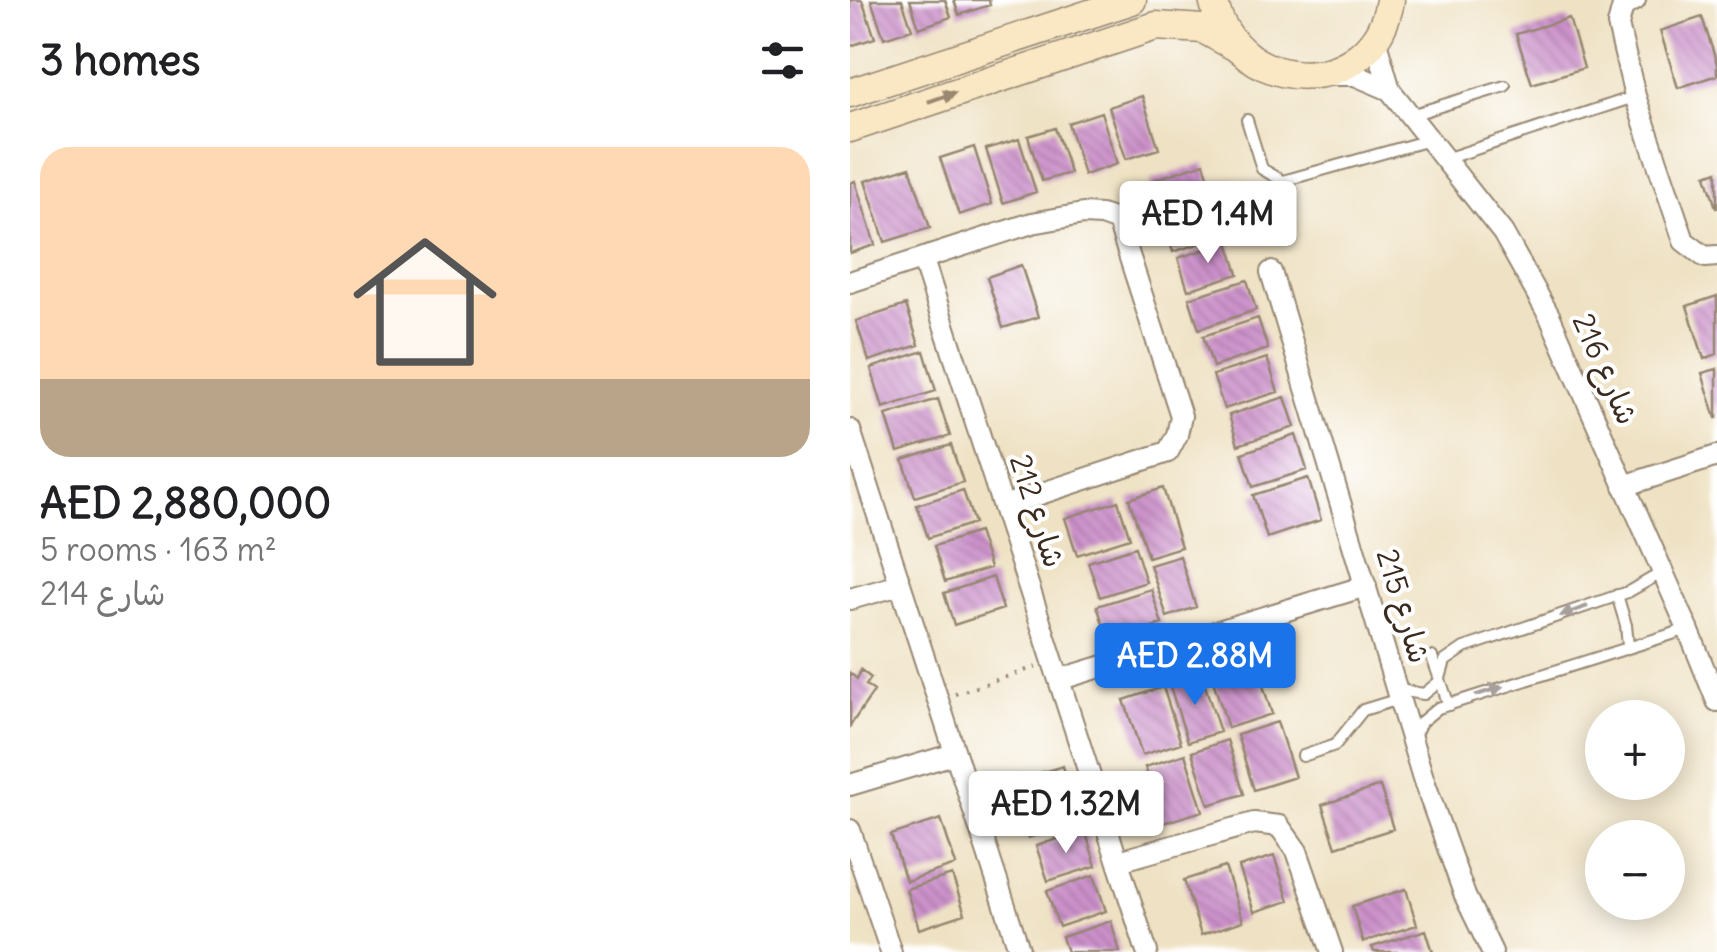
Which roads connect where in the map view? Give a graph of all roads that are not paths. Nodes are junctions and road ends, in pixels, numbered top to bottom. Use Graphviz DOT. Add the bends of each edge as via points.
graph roads {
  1 [pos="1132,0"];
  2 [pos="1213,0"];
  3 [pos="1635,0"];
  4 [pos="1391,4"];
  5 [pos="1375,38"];
  6 [pos="1234,46"];
  7 [pos="1315,75"];
  8 [pos="1505,86"];
  9 [pos="1390,90"];
  10 [pos="850,93"];
  11 [pos="1635,96"];
  12 [pos="1410,115"];
  13 [pos="1247,120"];
  14 [pos="850,128"];
  15 [pos="1430,140"];
  16 [pos="1445,159"];
  17 [pos="1717,256"];
  18 [pos="922,260"];
  19 [pos="1270,272"];
  20 [pos="850,282"];
  21 [pos="850,430"];
  22 [pos="1717,456"];
  23 [pos="1624,486"];
  24 [pos="1003,506"];
  25 [pos="1663,572"];
  26 [pos="900,585"];
  27 [pos="1366,586"];
  28 [pos="1616,595"];
  29 [pos="850,598"];
  30 [pos="1688,629"];
  31 [pos="1628,646"];
  32 [pos="1432,657"];
  33 [pos="1058,669"];
  34 [pos="1440,682"];
  35 [pos="1398,694"];
  36 [pos="1717,702"];
  37 [pos="1448,704"];
  38 [pos="1412,742"];
  39 [pos="954,754"];
  40 [pos="1303,756"];
  41 [pos="850,786"];
  42 [pos="850,830"];
  43 [pos="1119,861"];
  44 [pos="892,952"];
  45 [pos="1020,952"];
  46 [pos="1147,952"];
  47 [pos="1332,952"];
  48 [pos="1492,952"];
  1 -- 10 [label="main road"];
  2 -- 6 [label="main road"];
  3 -- 11 [label="street" via="1623,6 1618,25"];
  4 -- 5 [label="main road"];
  5 -- 7 [label="main road" via="1359,56"];
  5 -- 9 [label="street, شارع 216"];
  6 -- 7 [label="main road" via="1257,64"];
  14 -- 6 [label="main road, one-way" via="1156,26 1203,29"];
  7 -- 9 [label="street" via="1354,75"];
  8 -- 12 [label="lane"];
  9 -- 12 [label="street, شارع 216"];
  11 -- 16 [label="lane"];
  11 -- 17 [label="street" via="1684,241 1705,257"];
  12 -- 15 [label="street, شارع 216"];
  13 -- 15 [label="lane" via="1262,170 1283,181"];
  15 -- 16 [label="street, شارع 216"];
  16 -- 23 [label="street, شارع 216" via="1503,232 1541,300"];
  18 -- 20 [label="street"];
  18 -- 24 [label="street, شارع 212"];
  18 -- 24 [label="street" via="1032,223 1083,214 1118,222 1181,416 1177,436 1168,452"];
  19 -- 27 [label="street, شارع 215"];
  21 -- 26 [label="street"];
  22 -- 23 [label="street"];
  23 -- 25 [label="street, شارع 216"];
  24 -- 33 [label="street, شارع 212"];
  25 -- 28 [label="lane"];
  25 -- 30 [label="street, شارع 216"];
  26 -- 29 [label="street"];
  26 -- 39 [label="street"];
  27 -- 33 [label="street"];
  27 -- 35 [label="street, شارع 215"];
  28 -- 31 [label="lane"];
  28 -- 34 [label="lane, one-way" via="1464,648 1445,661"];
  30 -- 31 [label="lane"];
  30 -- 36 [label="street, شارع 216"];
  37 -- 31 [label="lane, one-way"];
  32 -- 34 [label="lane"];
  33 -- 43 [label="street, شارع 212"];
  34 -- 35 [label="lane" via="1424,694"];
  34 -- 37 [label="lane"];
  35 -- 38 [label="street, شارع 215"];
  35 -- 40 [label="lane" via="1364,710 1335,745"];
  37 -- 38 [label="lane" via="1421,722"];
  38 -- 48 [label="street, شارع 215" via="1465,896"];
  39 -- 41 [label="street"];
  39 -- 45 [label="street"];
  42 -- 44 [label="street"];
  43 -- 46 [label="street, شارع 212"];
  43 -- 47 [label="street" via="1254,823 1279,826 1297,851"];
}
